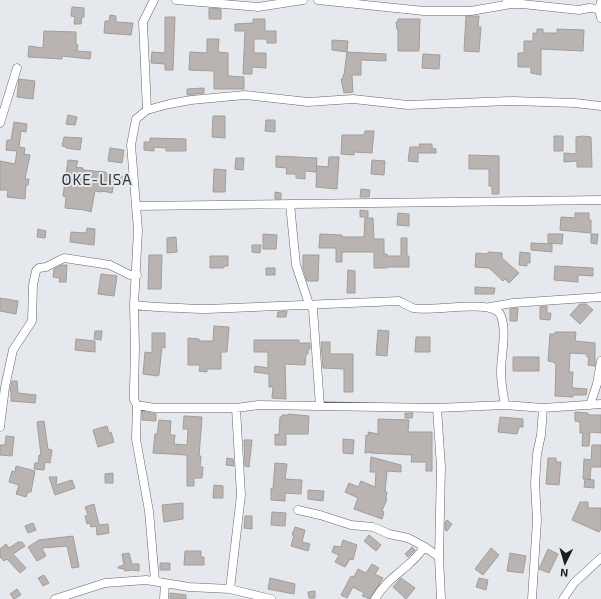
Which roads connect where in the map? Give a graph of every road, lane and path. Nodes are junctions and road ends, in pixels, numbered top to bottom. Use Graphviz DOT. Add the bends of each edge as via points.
graph roads {
  1 [pos="154,0"];
  2 [pos="176,0"];
  3 [pos="303,0"];
  4 [pos="318,0"];
  5 [pos="509,2"];
  6 [pos="600,6"];
  7 [pos="601,18"];
  8 [pos="17,68"];
  9 [pos="601,106"];
  10 [pos="147,110"];
  11 [pos="0,122"];
  12 [pos="601,200"];
  13 [pos="290,204"];
  14 [pos="136,206"];
  15 [pos="137,275"];
  16 [pos="601,298"];
  17 [pos="308,304"];
  18 [pos="134,306"];
  19 [pos="488,307"];
  20 [pos="601,361"];
  21 [pos="601,404"];
  22 [pos="137,405"];
  23 [pos="505,405"];
  24 [pos="590,405"];
  25 [pos="320,406"];
  26 [pos="236,408"];
  27 [pos="438,408"];
  28 [pos="543,408"];
  29 [pos="0,427"];
  30 [pos="298,510"];
  31 [pos="425,547"];
  32 [pos="439,557"];
  33 [pos="601,558"];
  34 [pos="155,581"];
  35 [pos="165,583"];
  36 [pos="230,589"];
  37 [pos="55,599"];
  38 [pos="164,599"];
  39 [pos="271,599"];
  40 [pos="375,599"];
  41 [pos="441,599"];
  42 [pos="532,599"];
  43 [pos="563,599"];
  1 -- 10 [label="street" via="143,22"];
  2 -- 3 [label="street" via="258,7"];
  4 -- 5 [label="street" via="424,11 471,11"];
  5 -- 6 [label="street" via="579,10"];
  6 -- 7 [label="street"];
  8 -- 11 [label="street"];
  9 -- 10 [label="street" via="513,100 408,106 353,98 308,102 245,96 191,100"];
  10 -- 14 [label="street" via="136,119 131,146"];
  12 -- 13 [label="street"];
  13 -- 14 [label="street"];
  13 -- 17 [label="street" via="296,265"];
  14 -- 15 [label="street"];
  15 -- 18 [label="street"];
  15 -- 29 [label="street" via="130,275 110,265 64,258 36,271 32,321 13,350"];
  16 -- 19 [label="street" via="513,303"];
  17 -- 18 [label="street" via="207,309"];
  17 -- 19 [label="street" via="399,301 413,308"];
  17 -- 25 [label="street" via="313,309"];
  18 -- 22 [label="street" via="134,400"];
  19 -- 23 [label="street" via="498,310 501,316 501,372"];
  20 -- 24 [label="street"];
  21 -- 24 [label="street"];
  22 -- 26 [label="street" via="155,408"];
  22 -- 34 [label="street" via="136,439 149,510"];
  23 -- 27 [label="street"];
  23 -- 28 [label="street"];
  24 -- 28 [label="street"];
  25 -- 26 [label="street" via="259,405"];
  25 -- 27 [label="street"];
  26 -- 36 [label="street" via="241,496"];
  27 -- 32 [label="street" via="441,467"];
  28 -- 42 [label="street" via="535,483 537,520"];
  30 -- 31 [label="street" via="351,525 373,527 408,538"];
  31 -- 32 [label="street"];
  31 -- 40 [label="street" via="411,563 393,577"];
  32 -- 41 [label="street"];
  33 -- 43 [label="street" via="574,583"];
  34 -- 35 [label="street"];
  34 -- 37 [label="street" via="105,583"];
  35 -- 36 [label="street"];
  35 -- 38 [label="street"];
  36 -- 39 [label="street"];
}
